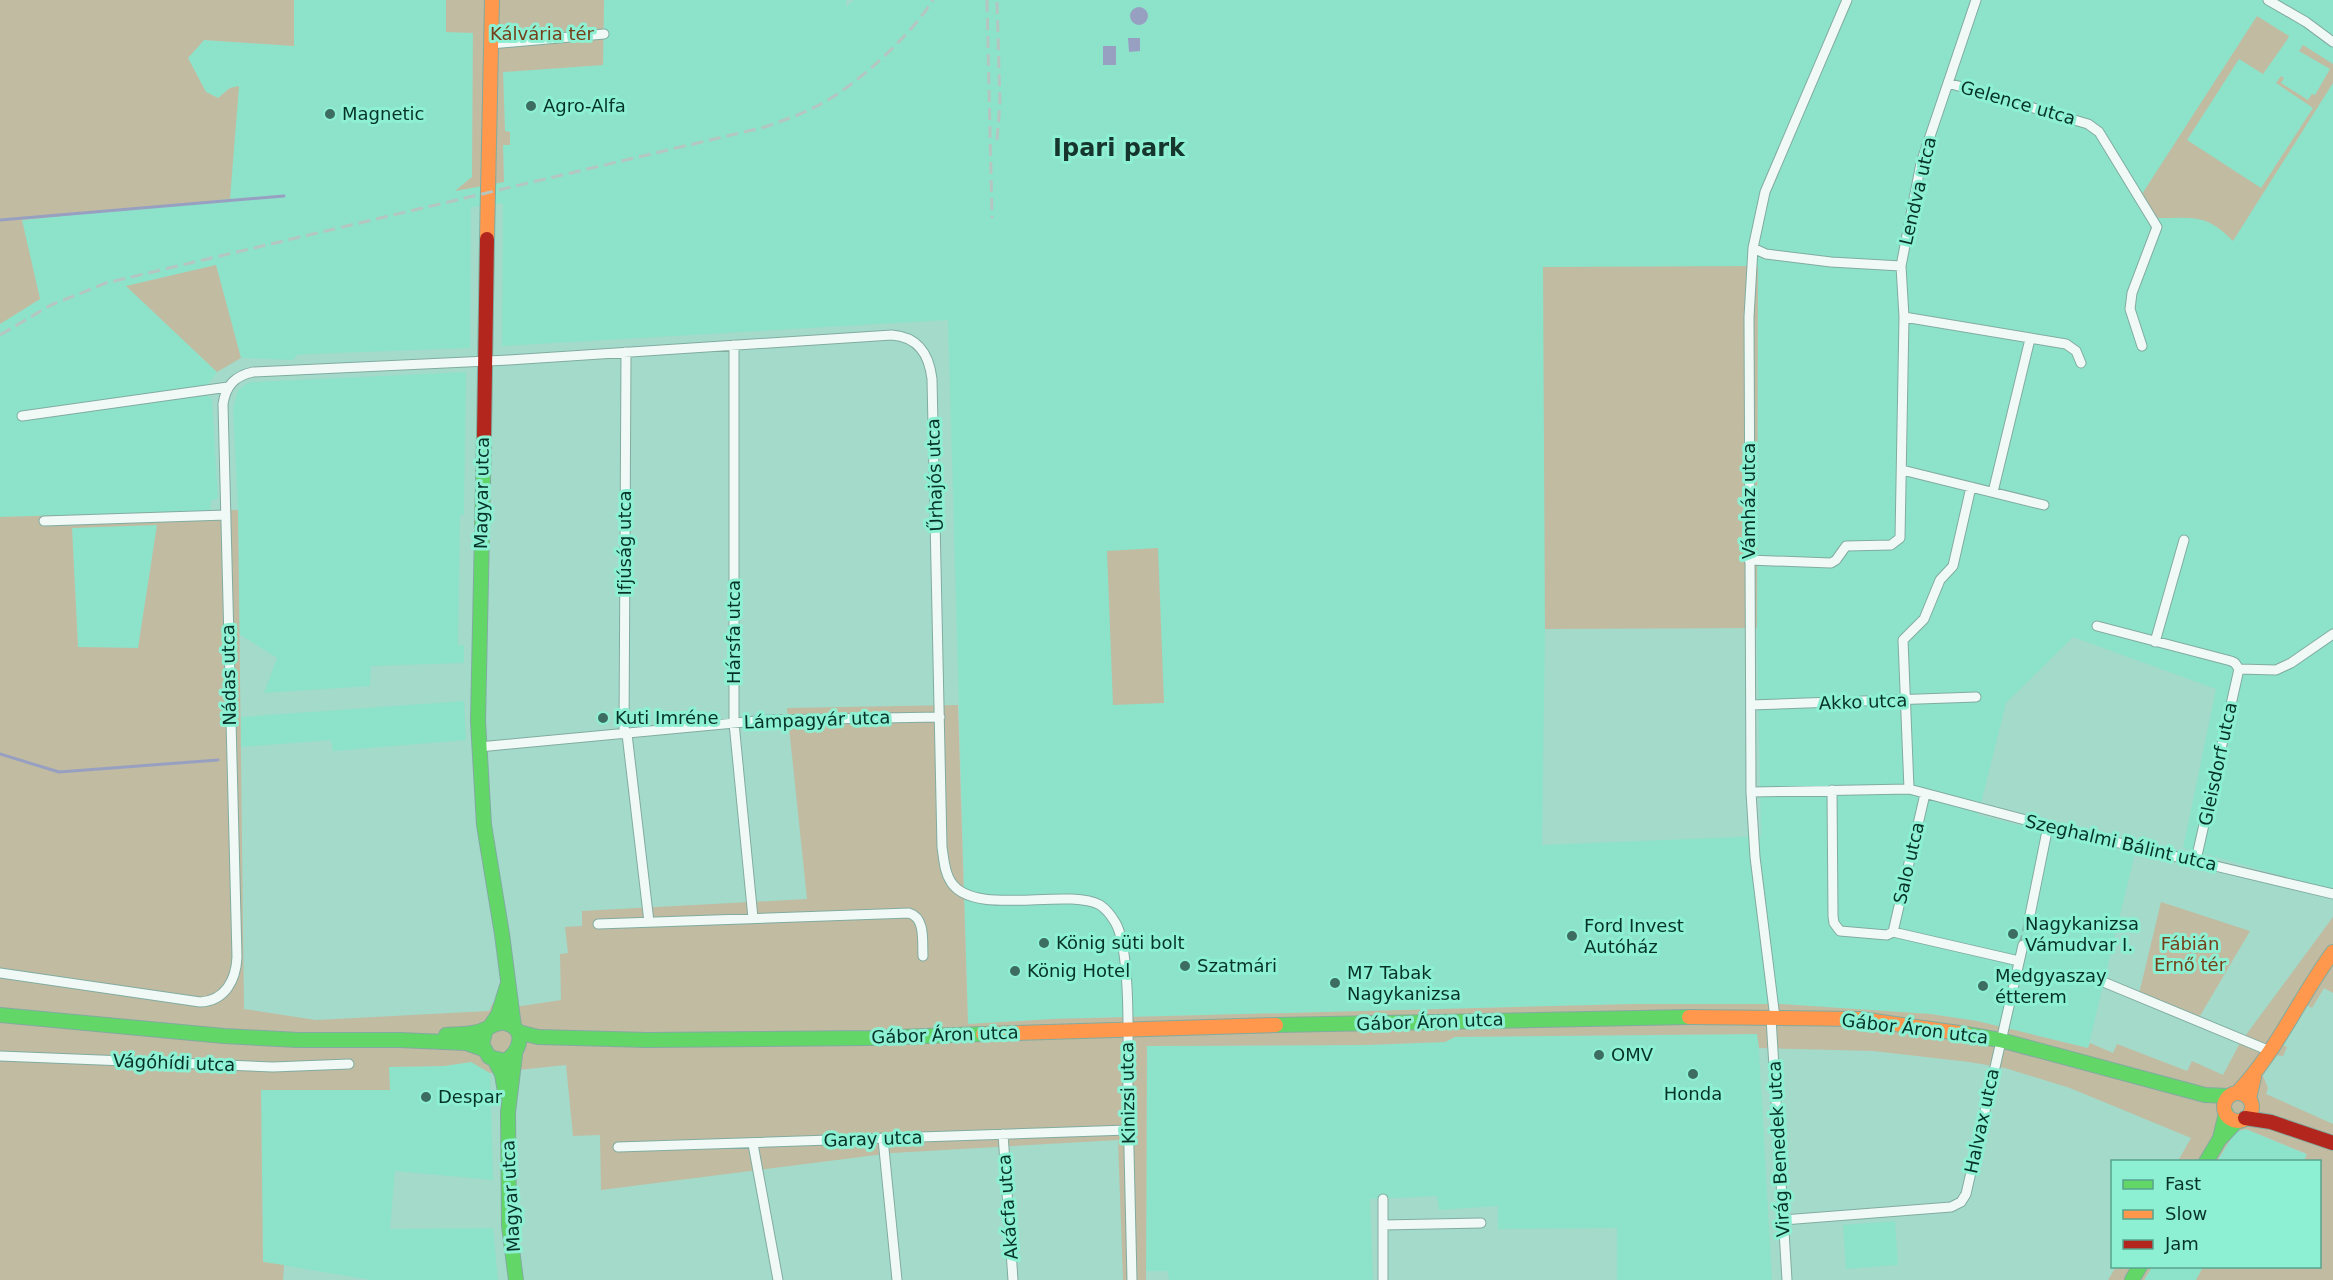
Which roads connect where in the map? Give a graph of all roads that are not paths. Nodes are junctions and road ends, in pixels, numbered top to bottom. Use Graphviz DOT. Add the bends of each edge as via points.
graph roads {
  1 [pos="492,0"];
  2 [pos="1847,0"];
  3 [pos="1976,0"];
  4 [pos="2268,0"];
  5 [pos="2280,2"];
  6 [pos="604,34"];
  7 [pos="2333,42"];
  8 [pos="491,44"];
  9 [pos="1948,83"];
  10 [pos="1753,248"];
  11 [pos="1901,266"];
  12 [pos="1904,317"];
  13 [pos="2030,339"];
  14 [pos="734,345"];
  15 [pos="2142,346"];
  16 [pos="626,352"];
  17 [pos="484,362"];
  18 [pos="2081,363"];
  19 [pos="228,387"];
  20 [pos="22,416"];
  21 [pos="1902,470"];
  22 [pos="1971,487"];
  23 [pos="1993,492"];
  24 [pos="2044,505"];
  25 [pos="226,515"];
  26 [pos="44,521"];
  27 [pos="2184,540"];
  28 [pos="1749,560"];
  29 [pos="2097,627"];
  30 [pos="2333,634"];
  31 [pos="2156,642"];
  32 [pos="2239,669"];
  33 [pos="1976,697"];
  34 [pos="1906,700"];
  35 [pos="1750,705"];
  36 [pos="940,717"];
  37 [pos="734,723"];
  38 [pos="626,734"];
  39 [pos="479,747"];
  40 [pos="1909,789"];
  41 [pos="1832,790"];
  42 [pos="1752,792"];
  43 [pos="1925,794"];
  44 [pos="2049,826"];
  45 [pos="2196,860"];
  46 [pos="2333,894"];
  47 [pos="1106,911"];
  48 [pos="753,918"];
  49 [pos="2029,920"];
  50 [pos="649,922"];
  51 [pos="598,924"];
  52 [pos="1893,932"];
  53 [pos="2023,945"];
  54 [pos="2333,952"];
  55 [pos="923,956"];
  56 [pos="2019,961"];
  57 [pos="0,973"];
  58 [pos="2101,981"];
  59 [pos="508,984"];
  60 [pos="0,1014"];
  61 [pos="1773,1018"];
  62 [pos="488,1027"];
  63 [pos="1127,1029"];
  64 [pos="516,1030"];
  65 [pos="400,1040"];
  66 [pos="647,1040"];
  67 [pos="2000,1040"];
  68 [pos="483,1049"];
  69 [pos="2270,1051"];
  70 [pos="517,1053"];
  71 [pos="0,1056"];
  72 [pos="494,1059"];
  73 [pos="349,1065"];
  74 [pos="2237,1107"];
  75 [pos="508,1112"];
  76 [pos="1128,1130"];
  77 [pos="1003,1134"];
  78 [pos="884,1139"];
  79 [pos="2333,1143"];
  80 [pos="753,1144"];
  81 [pos="618,1147"];
  82 [pos="2207,1160"];
  83 [pos="1383,1199"];
  84 [pos="1783,1220"];
  85 [pos="1482,1223"];
  86 [pos="1383,1225"];
  87 [pos="516,1280"];
  88 [pos="778,1280"];
  89 [pos="897,1280"];
  90 [pos="1013,1280"];
  91 [pos="1132,1280"];
  92 [pos="1383,1280"];
  93 [pos="1787,1280"];
  1 -- 8 [label="main road, Magyar utca"];
  2 -- 10 [label="street, Vámház utca" via="1766,192"];
  3 -- 9 [label="street, Lendva utca"];
  4 -- 5 [label="street"];
  5 -- 7 [label="street"];
  6 -- 8 [label="street"];
  8 -- 17 [label="main road, Magyar utca"];
  9 -- 11 [label="street, Lendva utca" via="1921,163"];
  9 -- 15 [label="street, Gelence utca" via="2088,123 2099,132 2157,227 2130,303"];
  10 -- 11 [label="street" via="1766,254 1831,262"];
  10 -- 28 [label="street, Vámház utca" via="1749,317"];
  11 -- 12 [label="street, Lendva utca"];
  12 -- 13 [label="street"];
  12 -- 21 [label="street, Lendva utca"];
  13 -- 18 [label="street" via="2066,344 2076,351"];
  13 -- 23 [label="street"];
  14 -- 16 [label="street, Űrhajós utca"];
  14 -- 36 [label="street, Űrhajós utca" via="892,335 913,341 927,356 932,391"];
  14 -- 37 [label="street, Hársfa utca"];
  16 -- 17 [label="street, Űrhajós utca"];
  16 -- 38 [label="street, Ifjúság utca"];
  17 -- 19 [label="street" via="253,372 236,378"];
  17 -- 39 [label="main road, Magyar utca"];
  19 -- 20 [label="street"];
  19 -- 25 [label="street, Nádas utca" via="223,404"];
  21 -- 22 [label="street"];
  21 -- 28 [label="street, Lendva utca" via="1901,533 1894,544 1846,546 1831,563"];
  22 -- 23 [label="street"];
  22 -- 34 [label="street" via="1953,566 1940,580 1924,619 1903,640"];
  23 -- 24 [label="street"];
  25 -- 26 [label="street"];
  25 -- 57 [label="street, Nádas utca" via="237,957 233,979 216,999 200,1002"];
  27 -- 31 [label="street"];
  28 -- 35 [label="street, Vámház utca"];
  29 -- 31 [label="street"];
  30 -- 32 [label="street" via="2276,670"];
  31 -- 32 [label="street" via="2231,661"];
  32 -- 45 [label="street, Gleisdorf utca"];
  33 -- 34 [label="street, Akko utca"];
  34 -- 35 [label="street, Akko utca"];
  34 -- 40 [label="street"];
  35 -- 42 [label="street, Vámház utca"];
  36 -- 37 [label="street, Lámpagyár utca"];
  36 -- 47 [label="street, Űrhajós utca" via="942,848 945,867 956,888 976,897 1078,900 1097,904"];
  37 -- 38 [label="street, Lámpagyár utca"];
  37 -- 48 [label="street, Hársfa utca"];
  38 -- 39 [label="street, Lámpagyár utca"];
  38 -- 50 [label="street, Ifjúság utca"];
  39 -- 59 [label="main road, Magyar utca" via="484,825"];
  40 -- 41 [label="street, Szeghalmi Bálint utca"];
  40 -- 43 [label="street, Szeghalmi Bálint utca"];
  41 -- 42 [label="street, Szeghalmi Bálint utca"];
  41 -- 52 [label="street" via="1834,923 1846,932"];
  42 -- 61 [label="street, Vámház utca" via="1755,857"];
  43 -- 44 [label="street, Szeghalmi Bálint utca"];
  43 -- 52 [label="street, Salo utca"];
  44 -- 45 [label="street, Szeghalmi Bálint utca"];
  44 -- 49 [label="street"];
  45 -- 46 [label="street, Szeghalmi Bálint utca"];
  47 -- 63 [label="street, Kinizsi utca" via="1117,925 1124,947"];
  48 -- 50 [label="street"];
  48 -- 55 [label="street" via="913,914 920,922"];
  50 -- 51 [label="street"];
  52 -- 56 [label="street"];
  53 -- 56 [label="street, Halvax utca"];
  54 -- 69 [label="main road"];
  56 -- 67 [label="street, Halvax utca"];
  58 -- 69 [label="street"];
  59 -- 62 [label="main road, Magyar utca" via="498,1015"];
  59 -- 64 [label="main road, Magyar utca"];
  60 -- 65 [label="main road" via="224,1036"];
  61 -- 63 [label="main road, Gábor Áron utca" via="1642,1017"];
  61 -- 67 [label="main road, Gábor Áron utca" via="1860,1019"];
  61 -- 84 [label="street, Virág Benedek utca"];
  62 -- 64 [label="main road" via="502,1022"];
  62 -- 65 [label="main road"];
  62 -- 68 [label="main road" via="482,1037"];
  63 -- 66 [label="main road, Gábor Áron utca" via="870,1038"];
  63 -- 76 [label="street, Kinizsi utca"];
  64 -- 66 [label="main road, Gábor Áron utca" via="538,1037"];
  64 -- 70 [label="main road" via="521,1042"];
  65 -- 68 [label="main road" via="466,1043"];
  66 -- 70 [label="main road, Gábor Áron utca" via="538,1047"];
  67 -- 74 [label="main road, Gábor Áron utca"];
  67 -- 84 [label="street, Halvax utca" via="1961,1202 1951,1207"];
  68 -- 72 [label="main road"];
  69 -- 74 [label="main road"];
  70 -- 72 [label="main road" via="505,1060"];
  70 -- 75 [label="main road, Magyar utca"];
  71 -- 73 [label="street, Vágóhídi utca" via="273,1067"];
  72 -- 75 [label="main road, Magyar utca" via="502,1074"];
  74 -- 79 [label="main road, Gábor Áron utca"];
  74 -- 82 [label="main road"];
  75 -- 87 [label="main road, Magyar utca" via="509,1226"];
  76 -- 77 [label="street, Garay utca"];
  76 -- 91 [label="street, Kinizsi utca"];
  77 -- 78 [label="street, Garay utca"];
  77 -- 90 [label="street, Akácfa utca"];
  78 -- 80 [label="street, Garay utca"];
  78 -- 89 [label="street"];
  80 -- 81 [label="street, Garay utca"];
  80 -- 88 [label="street"];
  83 -- 86 [label="street"];
  84 -- 93 [label="street, Virág Benedek utca"];
  85 -- 86 [label="street"];
  86 -- 92 [label="street"];
}
